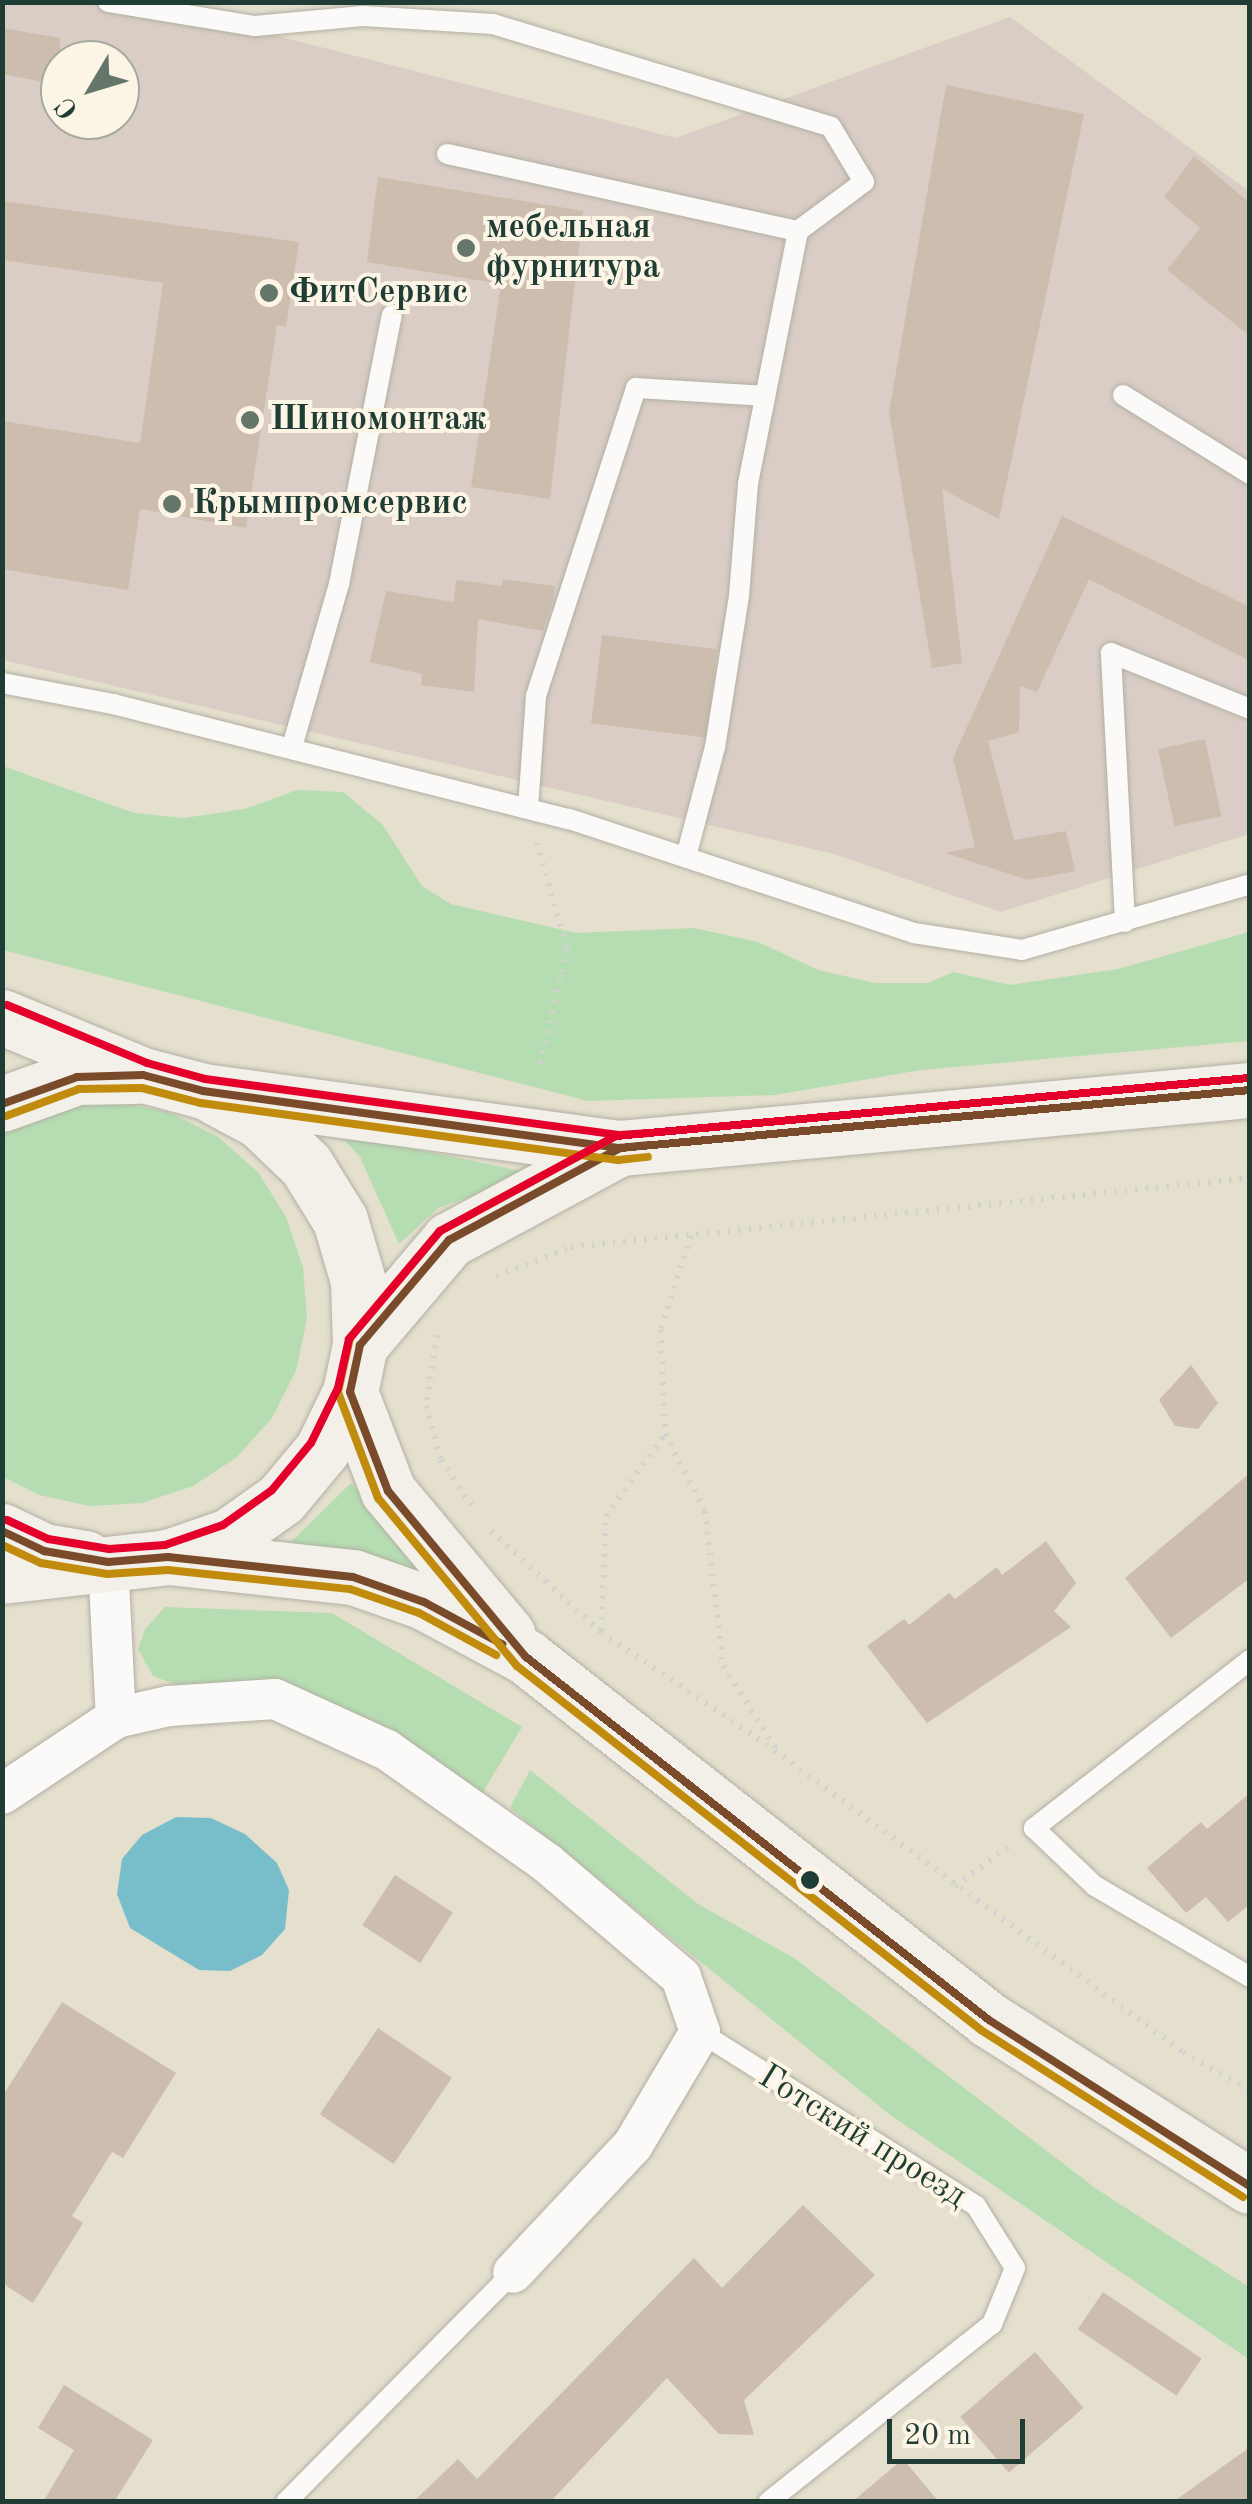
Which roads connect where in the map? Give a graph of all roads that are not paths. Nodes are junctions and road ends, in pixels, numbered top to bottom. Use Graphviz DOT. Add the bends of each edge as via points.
graph roads {
  1 [pos="108,2"];
  2 [pos="447,154"];
  3 [pos="798,231"];
  4 [pos="392,314"];
  5 [pos="1123,395"];
  6 [pos="765,396"];
  7 [pos="1250,474"];
  8 [pos="2,683"];
  9 [pos="1250,709"];
  10 [pos="292,747"];
  11 [pos="528,808"];
  12 [pos="686,856"];
  13 [pos="1250,884"];
  14 [pos="1125,922"];
  15 [pos="2,1016"];
  16 [pos="143,1075"];
  17 [pos="203,1090"];
  18 [pos="1250,1090"];
  19 [pos="2,1104"];
  20 [pos="620,1148"];
  21 [pos="355,1368"];
  22 [pos="2,1531"];
  23 [pos="168,1557"];
  24 [pos="108,1562"];
  25 [pos="2,1576"];
  26 [pos="526,1656"];
  27 [pos="1250,1660"];
  28 [pos="116,1718"];
  29 [pos="2,1794"];
  30 [pos="1250,1976"];
  31 [pos="700,2032"];
  32 [pos="1250,2186"];
  33 [pos="513,2273"];
  34 [pos="286,2502"];
  35 [pos="768,2502"];
  1 -- 3 [label="lane" via="255,26 364,16 493,24 746,98 831,127 864,182"];
  2 -- 3 [label="lane"];
  3 -- 6 [label="lane"];
  4 -- 10 [label="lane" via="340,584"];
  5 -- 7 [label="lane"];
  6 -- 11 [label="lane" via="636,388 536,696"];
  6 -- 12 [label="lane" via="715,747"];
  8 -- 10 [label="lane"];
  9 -- 14 [label="lane" via="1110,654"];
  10 -- 11 [label="lane"];
  11 -- 12 [label="lane"];
  12 -- 14 [label="lane" via="914,933 1022,950"];
  13 -- 14 [label="lane"];
  15 -- 16 [label="main road"];
  16 -- 17 [label="main road"];
  16 -- 19 [label="main road" via="77,1077"];
  17 -- 20 [label="main road"];
  17 -- 21 [label="main road" via="260,1121 306,1165 340,1220 358,1281"];
  18 -- 20 [label="main road"];
  20 -- 21 [label="main road" via="449,1240"];
  21 -- 23 [label="main road" via="322,1450 282,1499 229,1536"];
  21 -- 26 [label="main road" via="388,1491"];
  22 -- 24 [label="main road" via="44,1551"];
  23 -- 24 [label="main road"];
  23 -- 26 [label="main road" via="353,1577 424,1602"];
  24 -- 25 [label="main road"];
  24 -- 28 [label="street"];
  26 -- 32 [label="main road" via="989,2020"];
  27 -- 30 [label="lane" via="1034,1828 1095,1886"];
  28 -- 29 [label="street"];
  28 -- 31 [label="street" via="169,1706 275,1699 387,1750 546,1863 681,1976"];
  31 -- 33 [label="street" via="634,2145"];
  31 -- 35 [label="lane, Готский проезд" via="976,2206 1015,2268 992,2324"];
  33 -- 34 [label="lane"];
}
